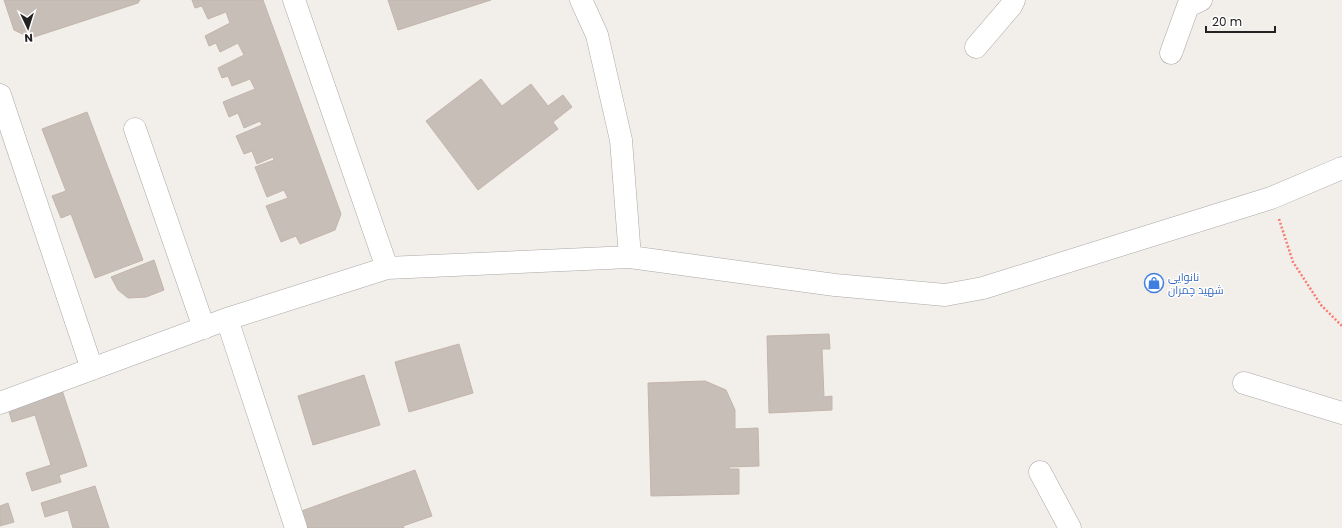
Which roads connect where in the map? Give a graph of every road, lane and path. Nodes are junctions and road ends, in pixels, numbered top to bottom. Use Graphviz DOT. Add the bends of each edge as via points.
graph roads {
  1 [pos="294,0"];
  2 [pos="581,0"];
  3 [pos="1014,0"];
  4 [pos="1201,0"];
  5 [pos="976,47"];
  6 [pos="1172,53"];
  7 [pos="0,95"];
  8 [pos="135,129"];
  9 [pos="1342,168"];
  10 [pos="1271,198"];
  11 [pos="630,257"];
  12 [pos="387,268"];
  13 [pos="227,319"];
  14 [pos="1342,326"];
  15 [pos="204,328"];
  16 [pos="92,369"];
  17 [pos="1244,383"];
  18 [pos="0,403"];
  19 [pos="1342,413"];
  20 [pos="1040,472"];
  21 [pos="296,528"];
  22 [pos="1070,528"];
  1 -- 12 [label="street"];
  2 -- 11 [label="street" via="597,36 621,140"];
  3 -- 5 [label="street"];
  4 -- 6 [label="street" via="1188,6"];
  7 -- 16 [label="street"];
  8 -- 15 [label="street"];
  9 -- 10 [label="street"];
  10 -- 11 [label="street" via="983,288 945,295 835,285"];
  10 -- 14 [label="path" via="1294,262 1321,305"];
  11 -- 12 [label="street"];
  12 -- 13 [label="street"];
  13 -- 15 [label="street"];
  13 -- 21 [label="street"];
  15 -- 16 [label="street"];
  16 -- 18 [label="street"];
  17 -- 19 [label="street"];
  20 -- 22 [label="street"];
}
